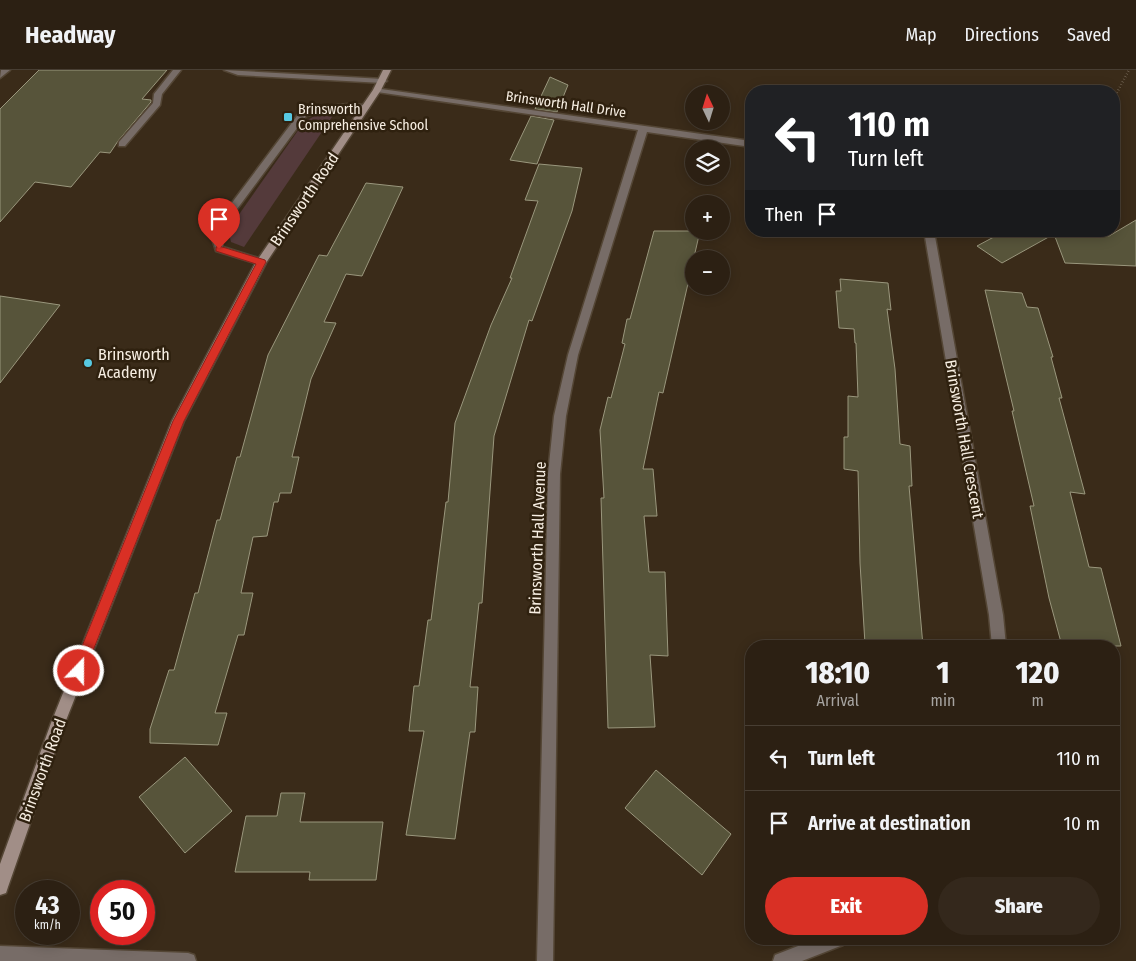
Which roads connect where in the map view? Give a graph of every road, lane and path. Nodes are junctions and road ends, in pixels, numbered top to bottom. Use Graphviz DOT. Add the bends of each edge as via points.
graph roads {
  1 [pos="6,70"];
  2 [pos="177,70"];
  3 [pos="228,70"];
  4 [pos="1129,70"];
  5 [pos="274,72"];
  6 [pos="0,76"];
  7 [pos="383,80"];
  8 [pos="1120,87"];
  9 [pos="365,108"];
  10 [pos="643,129"];
  11 [pos="745,143"];
  12 [pos="122,144"];
  13 [pos="930,237"];
  14 [pos="261,262"];
  15 [pos="998,640"];
  16 [pos="0,887"];
  17 [pos="822,945"];
  18 [pos="0,954"];
  19 [pos="62,959"];
  20 [pos="188,961"];
  21 [pos="545,961"];
  22 [pos="781,961"];
  1 -- 6 [label="street"];
  2 -- 12 [label="street" via="158,94 157,102"];
  3 -- 5 [label="street, Brinsworth Hall Drive" via="238,73"];
  4 -- 8 [label="path"];
  5 -- 7 [label="street, Brinsworth Hall Drive"];
  7 -- 9 [label="main road, Brinsworth Road"];
  7 -- 10 [label="street, Brinsworth Hall Drive"];
  9 -- 14 [label="main road, Brinsworth Road"];
  9 -- 14 [label="street" via="346,105 303,114 215,232 219,249"];
  10 -- 11 [label="street, Brinsworth Hall Drive"];
  10 -- 21 [label="street, Brinsworth Hall Avenue" via="573,355 560,416 554,474"];
  13 -- 15 [label="street, Brinsworth Hall Crescent"];
  14 -- 16 [label="main road, Brinsworth Road" via="178,421 58,723"];
  17 -- 22 [label="street"];
  18 -- 19 [label="street"];
  19 -- 20 [label="street"];
}
